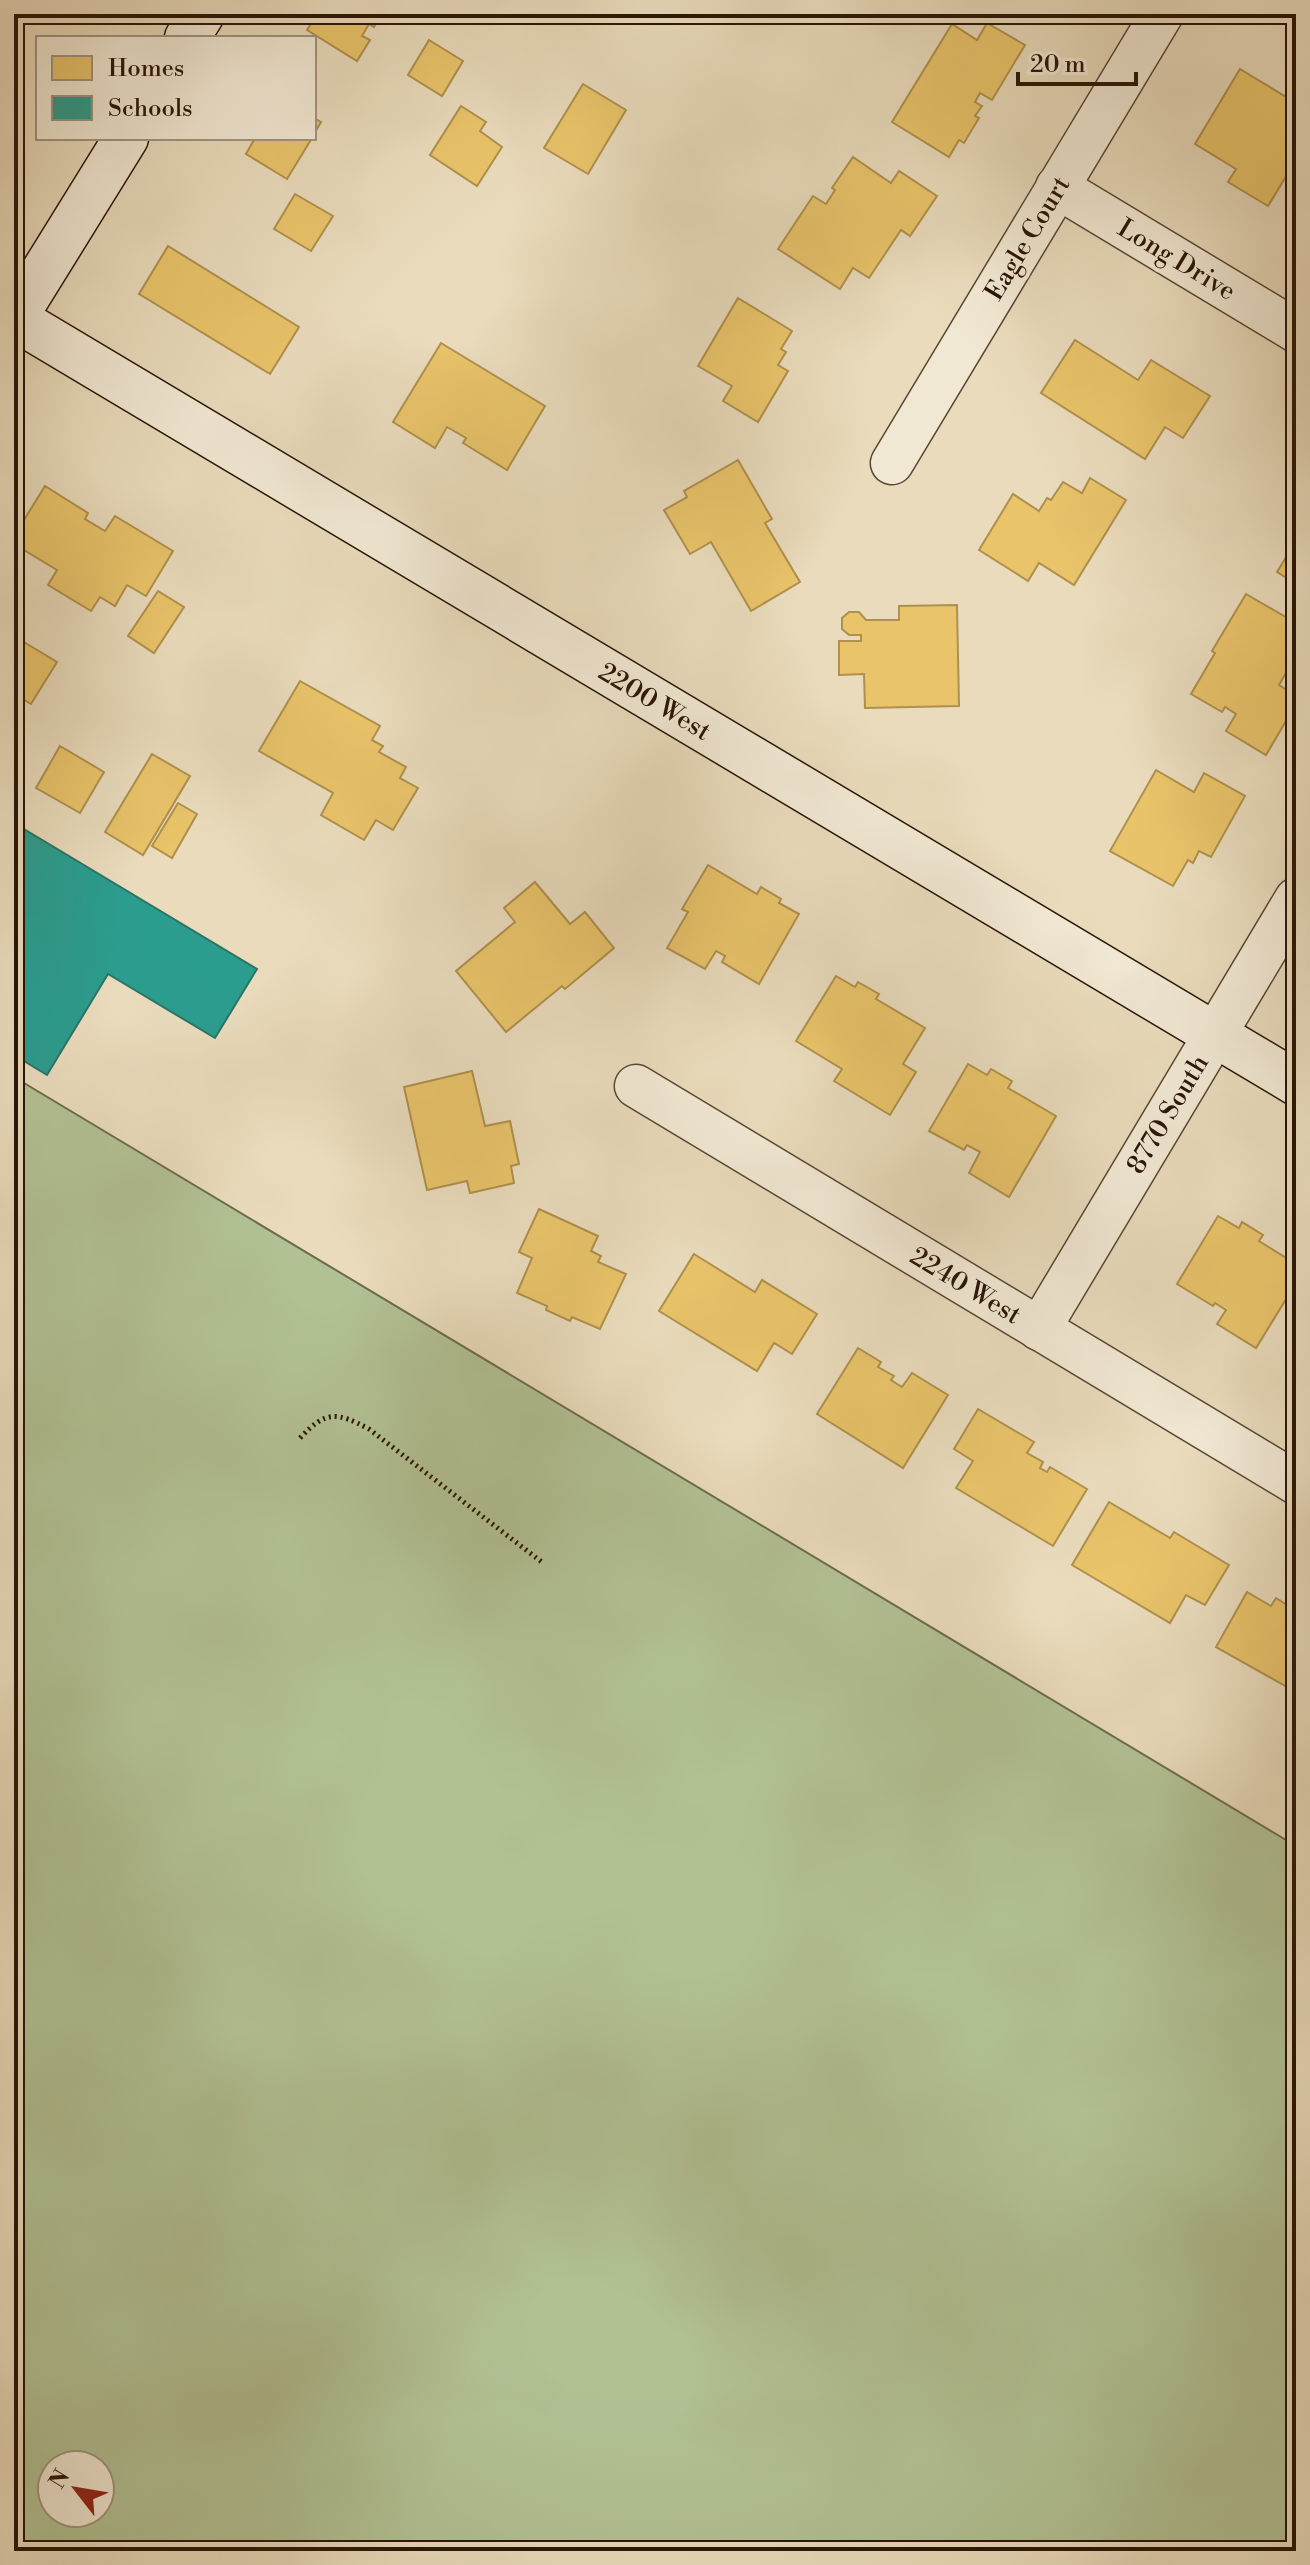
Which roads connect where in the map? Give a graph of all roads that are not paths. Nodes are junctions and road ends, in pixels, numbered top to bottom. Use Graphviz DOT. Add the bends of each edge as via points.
graph roads {
  1 [pos="202,14"];
  2 [pos="1162,14"];
  3 [pos="188,36"];
  4 [pos="125,140"];
  5 [pos="1057,187"];
  6 [pos="14,319"];
  7 [pos="1296,331"];
  8 [pos="892,463"];
  9 [pos="1296,899"];
  10 [pos="1215,1035"];
  11 [pos="1296,1083"];
  12 [pos="636,1086"];
  13 [pos="1039,1329"];
  14 [pos="1296,1483"];
  1 -- 3 [label="street"];
  2 -- 5 [label="street, Eagle Court"];
  4 -- 6 [label="street"];
  5 -- 7 [label="street, Long Drive"];
  5 -- 8 [label="street, Eagle Court"];
  6 -- 10 [label="street, 2200 West"];
  9 -- 10 [label="street, 8770 South"];
  10 -- 11 [label="street, 2200 West"];
  10 -- 13 [label="street, 8770 South"];
  12 -- 13 [label="street, 2240 West"];
  13 -- 14 [label="street, 2240 West"];
}
